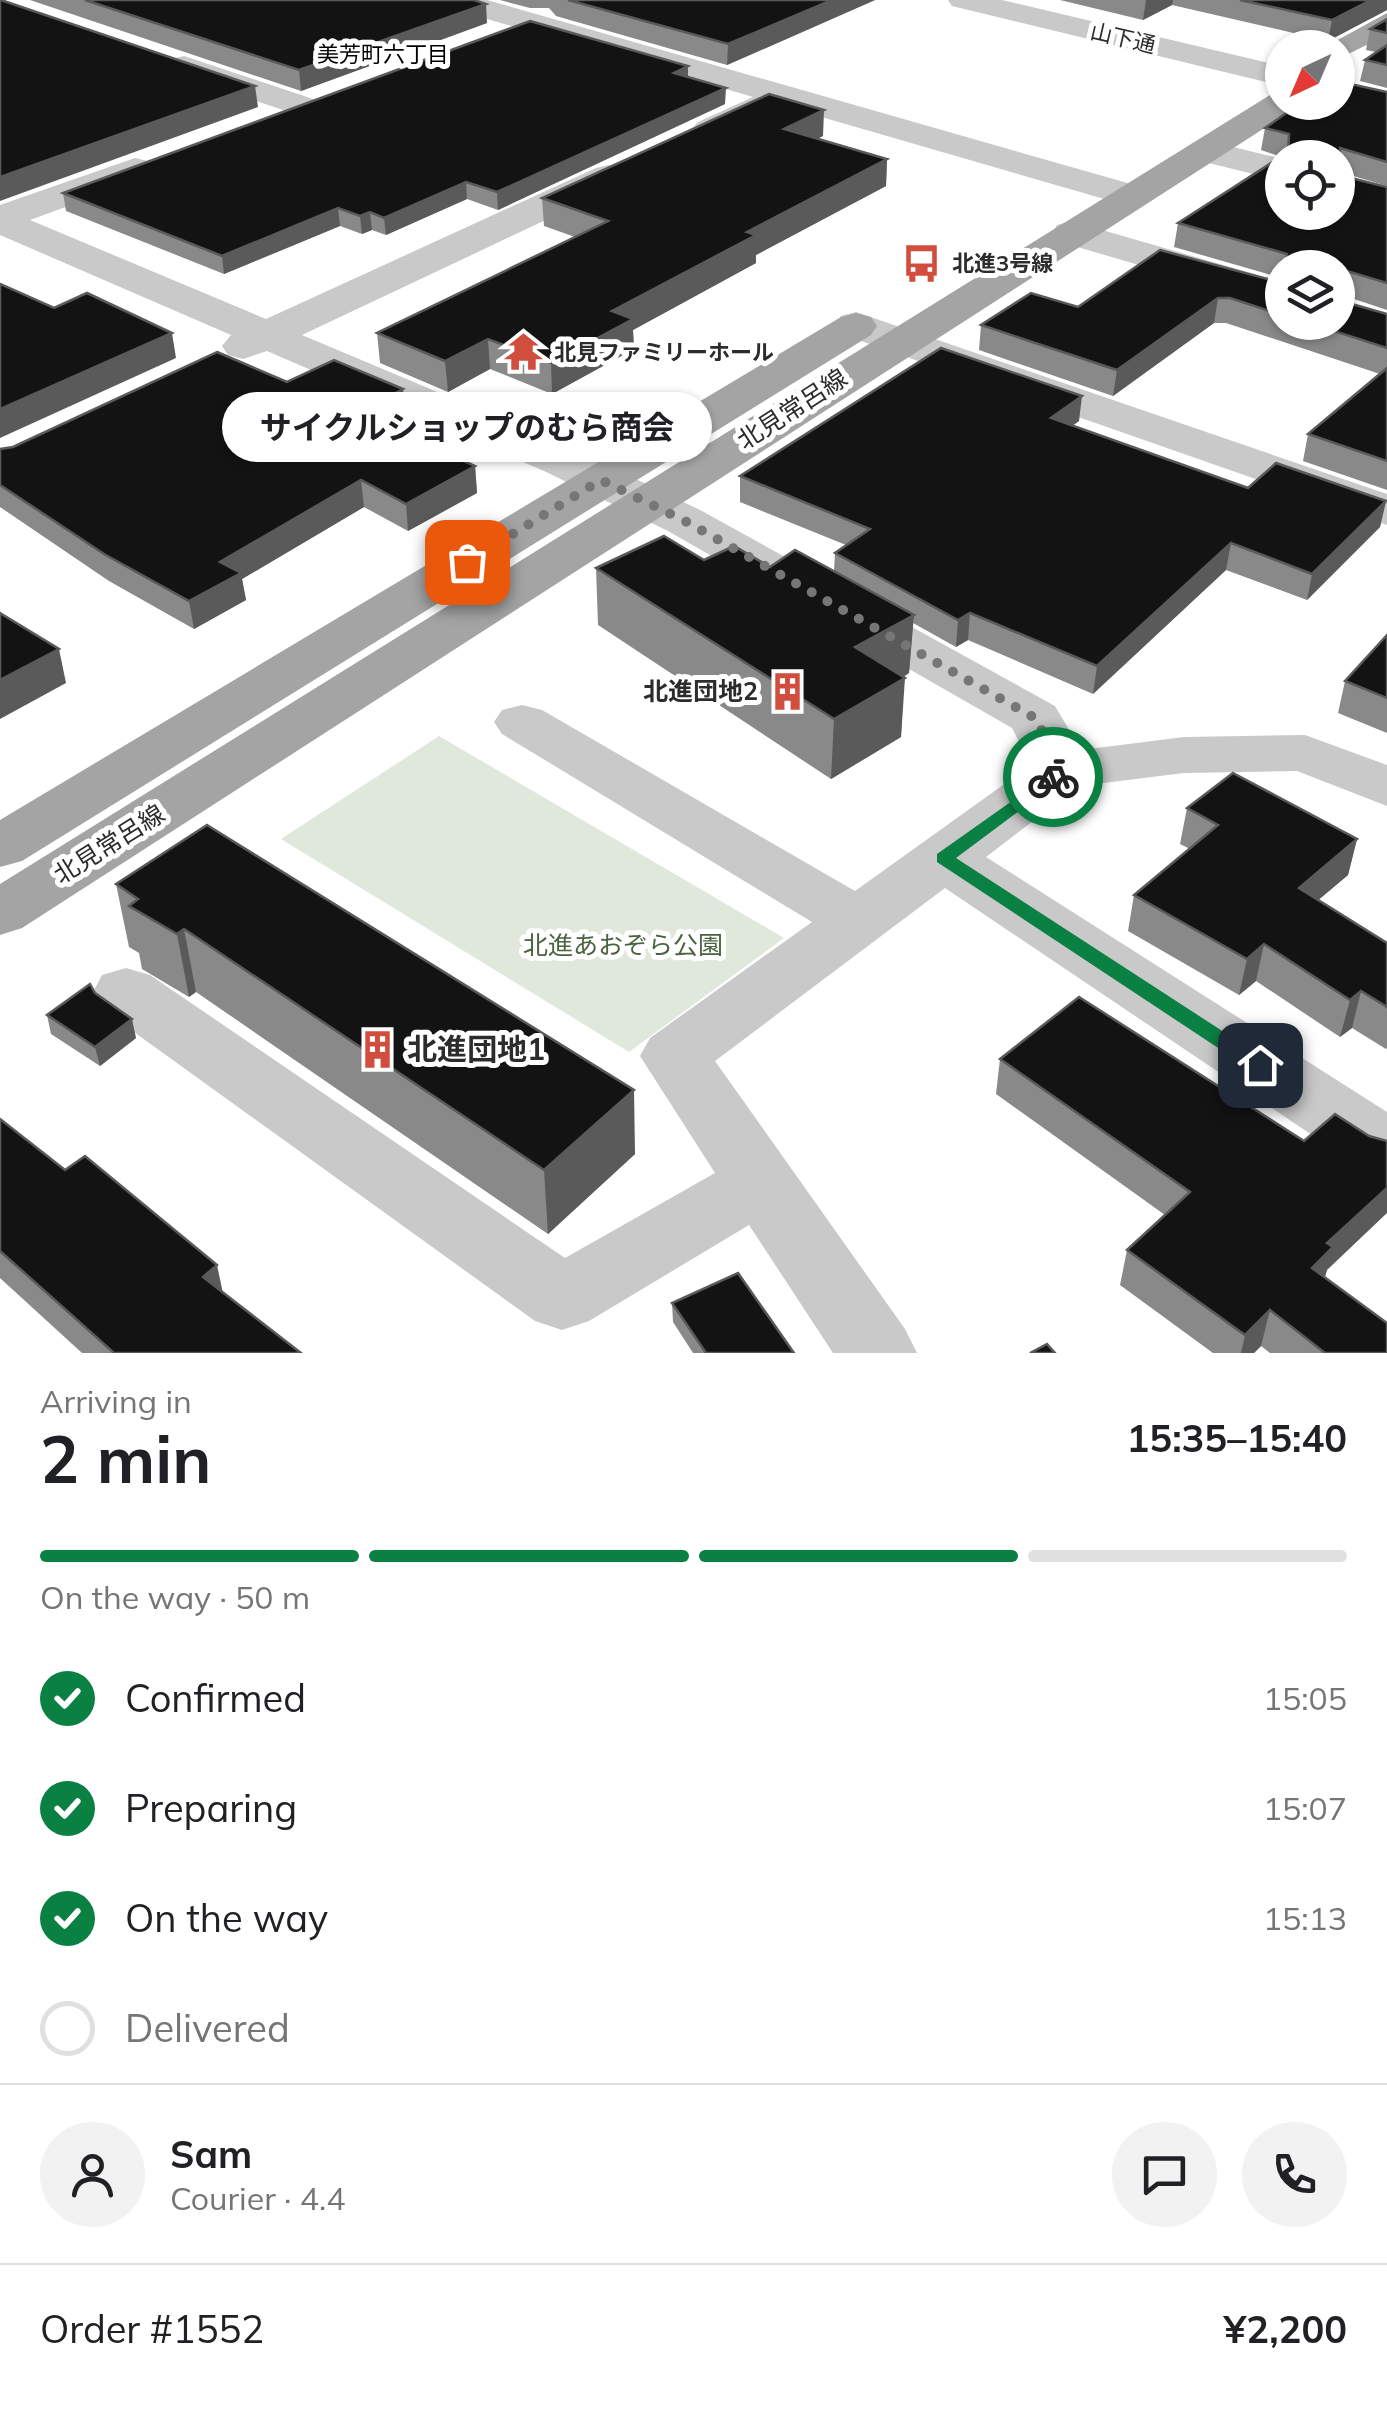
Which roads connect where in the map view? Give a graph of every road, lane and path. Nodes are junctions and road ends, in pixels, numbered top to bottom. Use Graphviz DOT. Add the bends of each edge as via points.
graph roads {
  1 [pos="454,0"];
  2 [pos="588,0"];
  3 [pos="964,0"];
  4 [pos="532,22"];
  5 [pos="1387,22"];
  6 [pos="1355,40"];
  7 [pos="479,42"];
  8 [pos="161,58"];
  9 [pos="1265,77"];
  10 [pos="1265,91"];
  11 [pos="339,94"];
  12 [pos="784,95"];
  13 [pos="1265,95"];
  14 [pos="304,107"];
  15 [pos="250,126"];
  16 [pos="1205,151"];
  17 [pos="161,159"];
  18 [pos="1265,166"];
  19 [pos="1113,190"];
  20 [pos="0,220"];
  21 [pos="1071,232"];
  22 [pos="1265,290"];
  23 [pos="878,333"];
  24 [pos="265,336"];
  25 [pos="212,360"];
  26 [pos="623,492"];
  27 [pos="1387,510"];
  28 [pos="522,722"];
  29 [pos="1063,770"];
  30 [pos="1387,787"];
  31 [pos="0,847"];
  32 [pos="943,858"];
  33 [pos="0,913"];
  34 [pos="858,922"];
  35 [pos="126,992"];
  36 [pos="1387,1148"];
  37 [pos="760,1182"];
  38 [pos="877,1353"];
  1 -- 4 [label="street"];
  2 -- 4 [label="street"];
  3 -- 9 [label="street, 山下通"];
  4 -- 7 [label="street"];
  4 -- 12 [label="street"];
  5 -- 6 [label="main road"];
  8 -- 14 [label="street"];
  10 -- 19 [label="main road, 北見常呂線"];
  11 -- 14 [label="street"];
  12 -- 19 [label="street"];
  12 -- 24 [label="street"];
  13 -- 16 [label="main road, 北見常呂線"];
  14 -- 15 [label="street"];
  16 -- 18 [label="street"];
  16 -- 19 [label="main road, 北見常呂線"];
  17 -- 20 [label="street"];
  19 -- 21 [label="main road, 北見常呂線"];
  19 -- 23 [label="main road, 北見常呂線"];
  20 -- 24 [label="street"];
  21 -- 22 [label="street"];
  21 -- 23 [label="main road, 北見常呂線"];
  23 -- 26 [label="main road, 北見常呂線"];
  23 -- 27 [label="street"];
  24 -- 25 [label="street"];
  24 -- 26 [label="street"];
  26 -- 29 [label="street" via="1035,718"];
  26 -- 31 [label="main road, 北見常呂線"];
  26 -- 33 [label="main road, 北見常呂線"];
  28 -- 34 [label="street"];
  29 -- 30 [label="street" via="1184,755 1305,752"];
  29 -- 32 [label="street"];
  32 -- 34 [label="street"];
  32 -- 36 [label="street"];
  34 -- 37 [label="street" via="674,1056"];
  35 -- 37 [label="street" via="562,1298"];
  37 -- 38 [label="street"];
}
